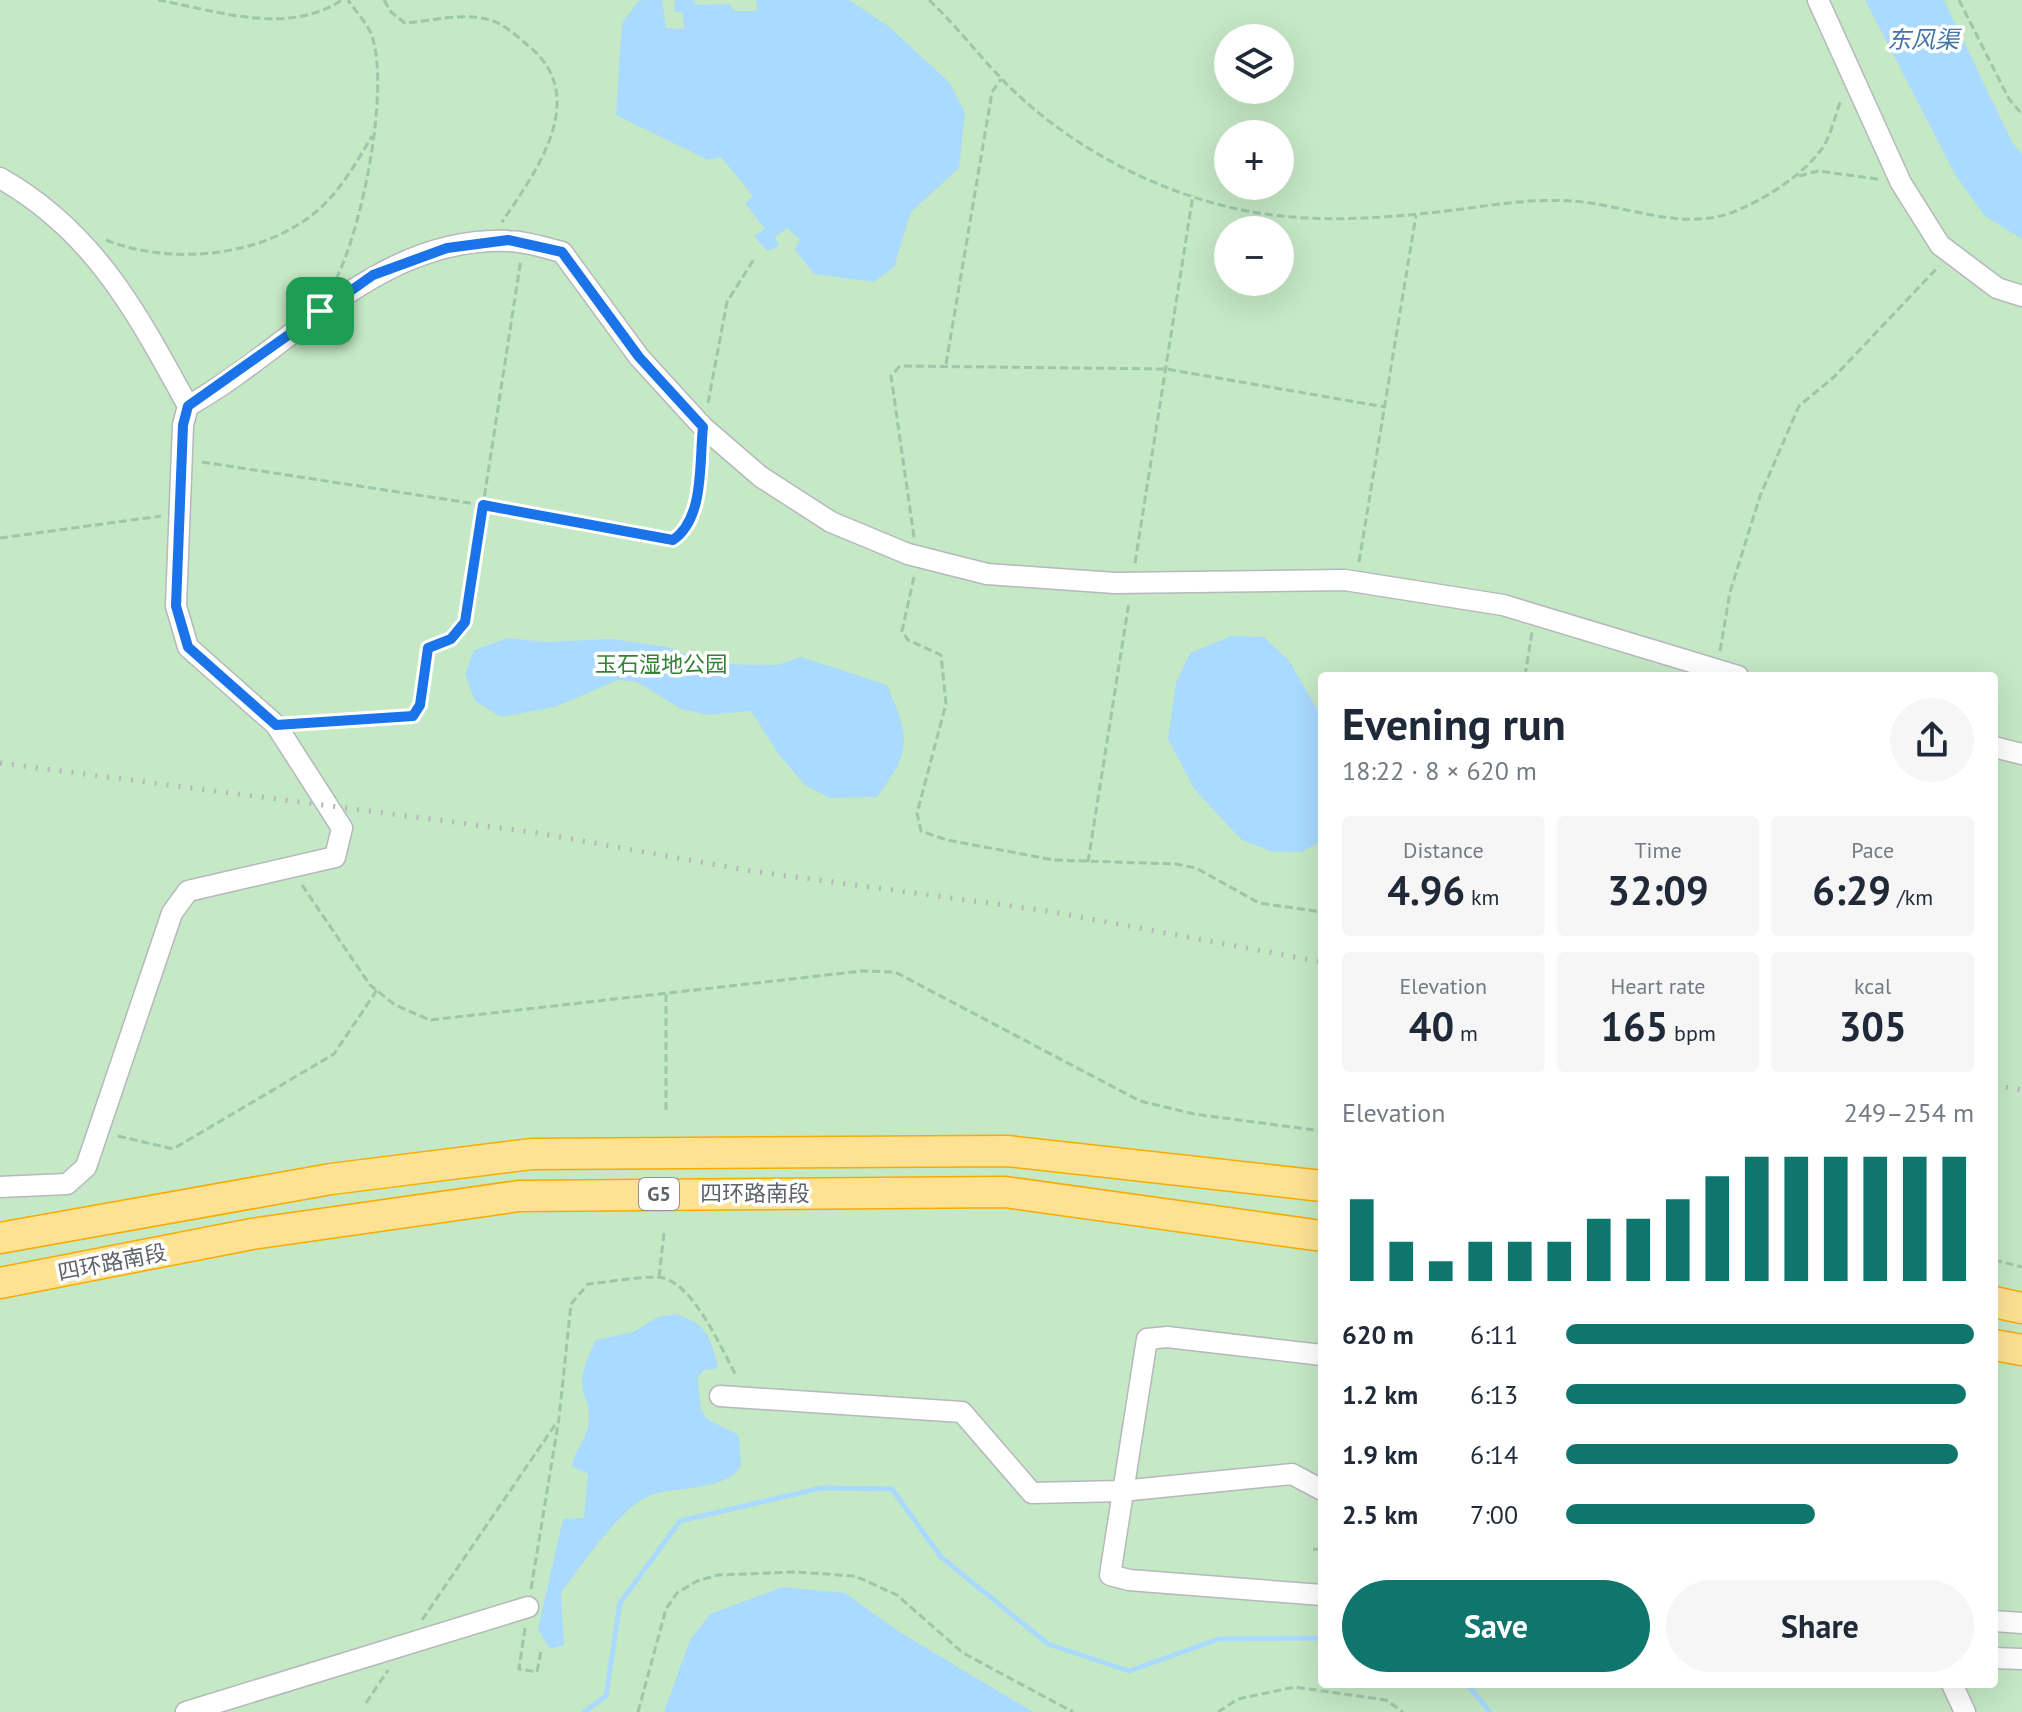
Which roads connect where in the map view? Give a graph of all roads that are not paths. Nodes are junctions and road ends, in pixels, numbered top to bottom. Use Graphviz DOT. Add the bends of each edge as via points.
graph roads {
  1 [pos="1818,0"];
  2 [pos="0,178"];
  3 [pos="2022,296"];
  4 [pos="188,406"];
  5 [pos="1724,672"];
  6 [pos="1998,748"];
  7 [pos="2022,754"];
  8 [pos="1318,1186"];
  9 [pos="0,1187"];
  10 [pos="1318,1235"];
  11 [pos="0,1238"];
  12 [pos="0,1283"];
  13 [pos="1998,1303"];
  14 [pos="2022,1308"];
  15 [pos="1998,1346"];
  16 [pos="2022,1350"];
  17 [pos="1318,1355"];
  18 [pos="720,1396"];
  19 [pos="1318,1488"];
  20 [pos="1121,1491"];
  21 [pos="1318,1595"];
  22 [pos="528,1607"];
  23 [pos="1998,1621"];
  24 [pos="2022,1623"];
  25 [pos="1998,1658"];
  26 [pos="2022,1659"];
  27 [pos="1954,1688"];
  28 [pos="186,1712"];
  29 [pos="1965,1712"];
  1 -- 3 [label="lane" via="1901,183 1940,245 1997,288"];
  2 -- 4 [label="lane" via="68,225 115,281"];
  4 -- 5 [label="lane" via="373,275 447,248 508,240 562,252 639,357 703,427 761,477 831,522 917,557 987,574 1132,583 1356,582 1503,605"];
  4 -- 9 [label="lane" via="176,606 188,647 276,725 342,828 335,857 188,891 172,913 86,1167 67,1184"];
  6 -- 7 [label="lane"];
  8 -- 11 [label="highway, 四环路南段 / G5" via="1007,1151 532,1154 331,1179"];
  10 -- 12 [label="highway, 四环路南段 / G5" via="1005,1192 519,1196 252,1234"];
  13 -- 14 [label="highway"];
  15 -- 16 [label="highway"];
  17 -- 20 [label="lane" via="1147,1339"];
  18 -- 20 [label="lane" via="962,1412 1032,1493"];
  19 -- 20 [label="lane" via="1292,1474"];
  20 -- 21 [label="lane" via="1110,1575"];
  22 -- 28 [label="lane"];
  23 -- 24 [label="lane"];
  25 -- 26 [label="lane"];
  27 -- 29 [label="lane"];
}
